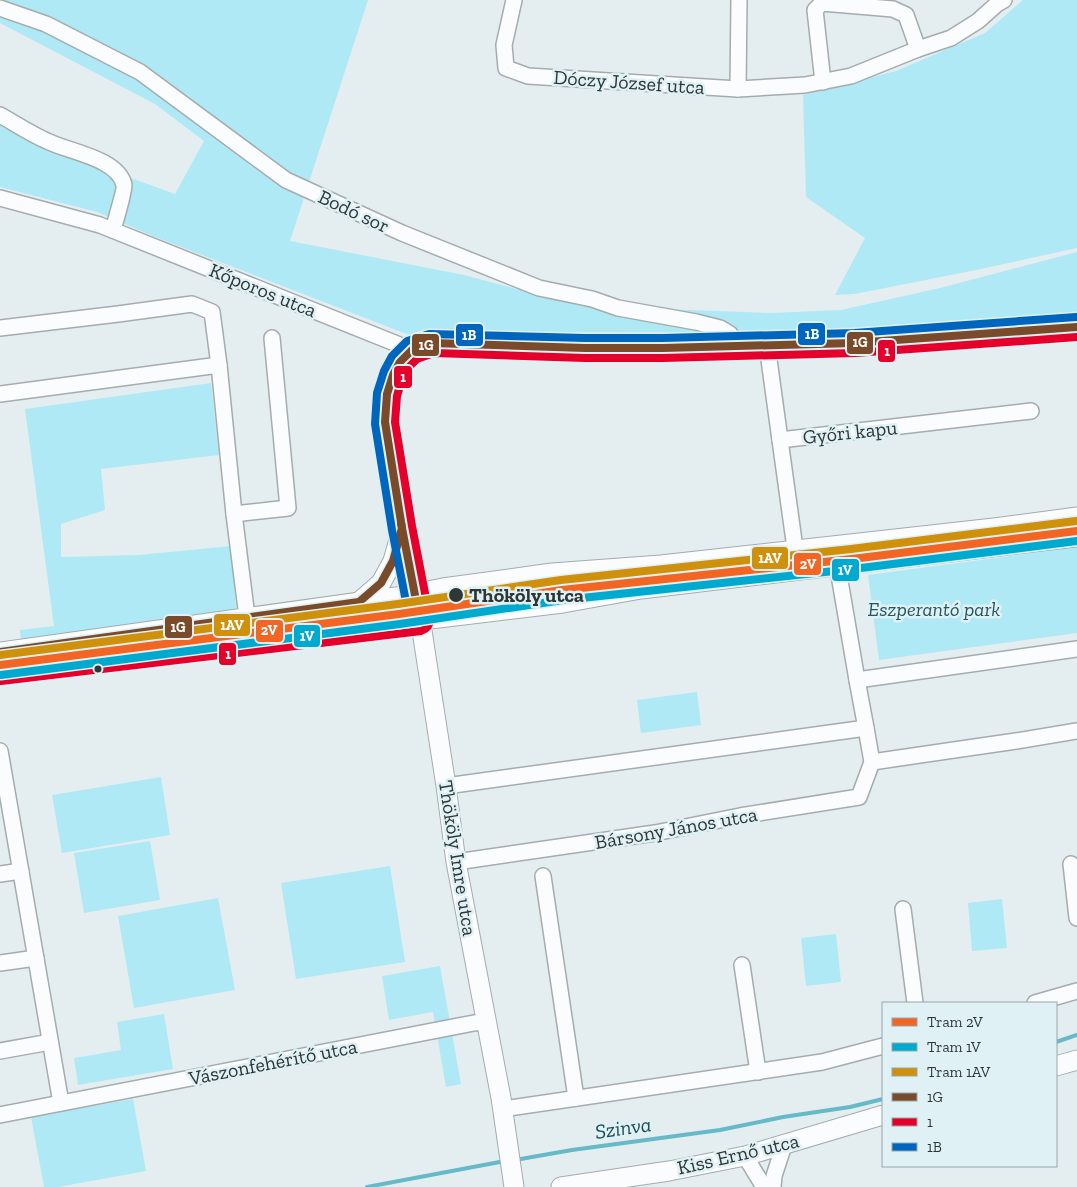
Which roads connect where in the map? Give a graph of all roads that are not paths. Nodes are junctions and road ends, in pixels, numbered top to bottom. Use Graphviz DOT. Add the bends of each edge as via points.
graph roads {
  1 [pos="514,0"];
  2 [pos="739,0"];
  3 [pos="999,1"];
  4 [pos="0,8"];
  5 [pos="918,49"];
  6 [pos="823,82"];
  7 [pos="738,89"];
  8 [pos="0,115"];
  9 [pos="0,198"];
  10 [pos="114,230"];
  11 [pos="1077,327"];
  12 [pos="0,328"];
  13 [pos="272,338"];
  14 [pos="767,345"];
  15 [pos="735,346"];
  16 [pos="412,350"];
  17 [pos="219,364"];
  18 [pos="0,394"];
  19 [pos="1031,411"];
  20 [pos="780,440"];
  21 [pos="234,514"];
  22 [pos="1077,517"];
  23 [pos="402,528"];
  24 [pos="1077,537"];
  25 [pos="834,546"];
  26 [pos="796,551"];
  27 [pos="837,566"];
  28 [pos="798,570"];
  29 [pos="415,594"];
  30 [pos="359,602"];
  31 [pos="247,618"];
  32 [pos="420,621"];
  33 [pos="1077,649"];
  34 [pos="0,652"];
  35 [pos="0,672"];
  36 [pos="857,680"];
  37 [pos="866,728"];
  38 [pos="1077,731"];
  39 [pos="0,751"];
  40 [pos="872,762"];
  41 [pos="446,786"];
  42 [pos="4,792"];
  43 [pos="456,862"];
  44 [pos="1071,864"];
  45 [pos="21,871"];
  46 [pos="0,874"];
  47 [pos="543,876"];
  48 [pos="903,909"];
  49 [pos="1077,918"];
  50 [pos="36,958"];
  51 [pos="0,964"];
  52 [pos="742,965"];
  53 [pos="1077,991"];
  54 [pos="914,1002"];
  55 [pos="1038,1002"];
  56 [pos="486,1022"];
  57 [pos="50,1042"];
  58 [pos="882,1046"];
  59 [pos="0,1051"];
  60 [pos="1077,1060"];
  61 [pos="1057,1066"];
  62 [pos="758,1072"];
  63 [pos="576,1098"];
  64 [pos="61,1103"];
  65 [pos="503,1110"];
  66 [pos="0,1115"];
  67 [pos="882,1115"];
  68 [pos="784,1145"];
  69 [pos="745,1156"];
  70 [pos="513,1181"];
  71 [pos="561,1187"];
  72 [pos="764,1187"];
  73 [pos="773,1187"];
  1 -- 7 [label="street, Dóczy József utca" via="504,45 506,68 528,76"];
  2 -- 7 [label="street"];
  3 -- 5 [label="street, Dóczy József utca" via="978,21 951,38"];
  4 -- 15 [label="street, Bodó sor" via="46,24 140,72 286,180 402,233 540,288 618,308 720,328 730,334"];
  5 -- 6 [label="street, Dóczy József utca" via="851,76"];
  5 -- 6 [label="street" via="906,15 894,9 822,3 815,10"];
  6 -- 7 [label="street, Dóczy József utca"];
  8 -- 10 [label="street" via="48,142 100,159 121,177 125,187"];
  9 -- 10 [label="street, Kőporos utca"];
  10 -- 16 [label="street, Kőporos utca"];
  11 -- 14 [label="street" via="854,343"];
  12 -- 17 [label="street, Kőporos utca" via="192,304 212,312"];
  13 -- 21 [label="street, Kőporos utca" via="288,508"];
  14 -- 15 [label="street"];
  14 -- 20 [label="street"];
  15 -- 16 [label="street" via="584,348 432,343"];
  16 -- 23 [label="street, Thököly Imre utca" via="393,374 386,403 385,422"];
  17 -- 18 [label="street"];
  17 -- 21 [label="street, Kőporos utca"];
  19 -- 20 [label="street, Győri kapu"];
  20 -- 26 [label="street, Győri kapu"];
  21 -- 31 [label="street, Kőporos utca"];
  22 -- 25 [label="street"];
  23 -- 29 [label="street, Thököly Imre utca"];
  23 -- 30 [label="street, Thököly Imre utca" via="393,561 381,583"];
  24 -- 27 [label="street"];
  25 -- 26 [label="street"];
  25 -- 27 [label="street"];
  26 -- 28 [label="street, Győri kapu"];
  26 -- 29 [label="street" via="552,574"];
  27 -- 28 [label="street"];
  27 -- 36 [label="street"];
  28 -- 32 [label="street"];
  29 -- 30 [label="street"];
  29 -- 32 [label="street, Thököly Imre utca"];
  30 -- 31 [label="street"];
  31 -- 34 [label="street"];
  32 -- 35 [label="street"];
  32 -- 41 [label="street, Thököly Imre utca"];
  33 -- 36 [label="street"];
  36 -- 37 [label="street"];
  37 -- 40 [label="street"];
  37 -- 41 [label="street"];
  38 -- 40 [label="street"];
  39 -- 42 [label="street"];
  40 -- 43 [label="street, Bársony János utca" via="859,797 655,833"];
  41 -- 43 [label="street, Thököly Imre utca"];
  42 -- 45 [label="street"];
  43 -- 56 [label="street, Thököly Imre utca"];
  44 -- 49 [label="street"];
  45 -- 46 [label="street"];
  45 -- 50 [label="street"];
  47 -- 63 [label="street"];
  48 -- 54 [label="street"];
  50 -- 51 [label="street"];
  50 -- 57 [label="street"];
  52 -- 62 [label="street"];
  53 -- 55 [label="street"];
  56 -- 64 [label="street, Vászonfehérítő utca"];
  56 -- 65 [label="street, Thököly Imre utca"];
  57 -- 59 [label="street"];
  57 -- 64 [label="street"];
  58 -- 62 [label="street" via="822,1062"];
  60 -- 61 [label="street"];
  62 -- 63 [label="street"];
  63 -- 65 [label="street"];
  64 -- 66 [label="street, Vászonfehérítő utca"];
  65 -- 70 [label="street, Thököly Imre utca"];
  67 -- 68 [label="street, Kiss Ernő utca"];
  68 -- 69 [label="street, Kiss Ernő utca"];
  68 -- 73 [label="street"];
  69 -- 71 [label="street, Kiss Ernő utca"];
  69 -- 72 [label="street"];
}
